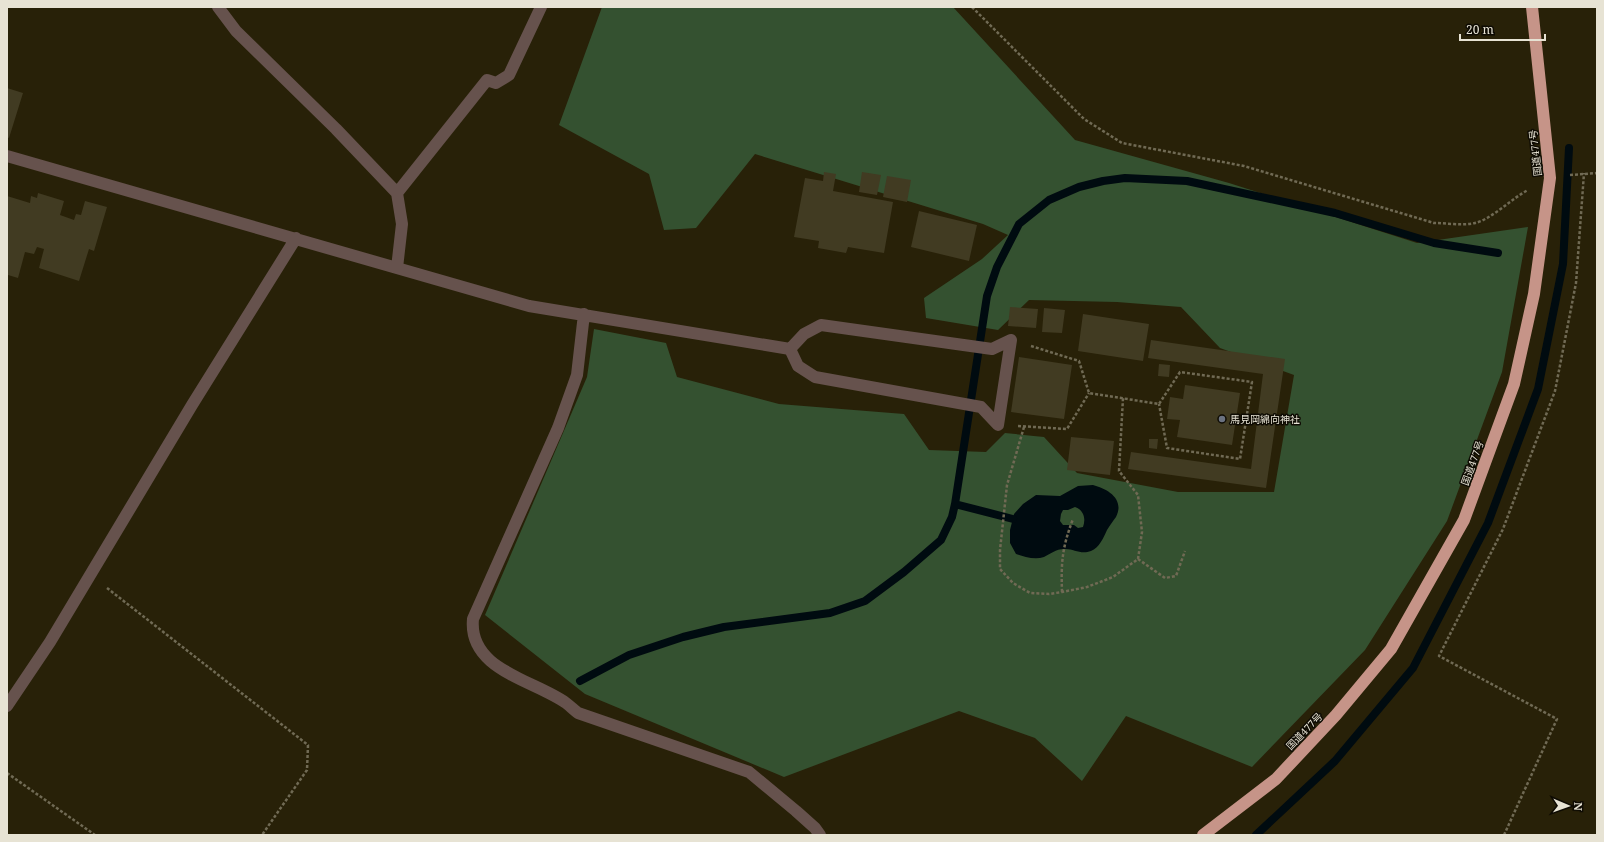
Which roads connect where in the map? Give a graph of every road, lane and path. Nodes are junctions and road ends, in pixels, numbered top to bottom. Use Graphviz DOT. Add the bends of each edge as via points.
graph roads {
  1 [pos="218,7"];
  2 [pos="541,7"];
  3 [pos="972,7"];
  4 [pos="1532,7"];
  5 [pos="7,156"];
  6 [pos="1584,173"];
  7 [pos="397,193"];
  8 [pos="1475,223"];
  9 [pos="296,238"];
  10 [pos="397,268"];
  11 [pos="584,314"];
  12 [pos="1011,340"];
  13 [pos="790,349"];
  14 [pos="1089,393"];
  15 [pos="1123,398"];
  16 [pos="1159,404"];
  17 [pos="998,425"];
  18 [pos="1024,427"];
  19 [pos="1072,519"];
  20 [pos="1185,551"];
  21 [pos="1138,559"];
  22 [pos="87,580"];
  23 [pos="1062,592"];
  24 [pos="7,706"];
  25 [pos="7,773"];
  26 [pos="95,835"];
  27 [pos="262,835"];
  28 [pos="820,835"];
  29 [pos="1203,835"];
  30 [pos="1504,835"];
  1 -- 7 [label="street" via="236,31"];
  2 -- 7 [label="street" via="509,75 496,83 487,80"];
  3 -- 8 [label="path" via="1084,119 1122,142 1244,166 1434,222"];
  4 -- 29 [label="highway, 国道477号" via="1550,178 1534,294 1514,384 1464,520 1391,649 1336,715 1276,778"];
  5 -- 9 [label="street"];
  6 -- 30 [label="path" via="1576,283 1555,391 1503,529 1439,656 1557,719"];
  7 -- 10 [label="street" via="402,224"];
  9 -- 10 [label="street"];
  9 -- 22 [label="street"];
  10 -- 11 [label="street" via="529,306"];
  11 -- 13 [label="street"];
  11 -- 28 [label="street" via="577,375 558,428 473,619 476,643 493,663 565,702 578,713 749,772 796,811"];
  12 -- 13 [label="street" via="992,349 821,325 804,334"];
  12 -- 14 [label="path" via="1079,361"];
  12 -- 17 [label="street"];
  13 -- 17 [label="street" via="798,366 815,377 981,407"];
  14 -- 15 [label="path"];
  14 -- 18 [label="path" via="1067,429"];
  15 -- 16 [label="path"];
  15 -- 21 [label="path" via="1119,471 1138,496 1142,532"];
  16 -- 16 [label="path" via="1167,448 1240,459 1252,382 1180,372"];
  17 -- 18 [label="path"];
  18 -- 23 [label="path" via="1007,486 1000,569 1013,583 1030,593"];
  19 -- 23 [label="path" via="1061,564"];
  20 -- 21 [label="path" via="1176,576 1165,578"];
  21 -- 23 [label="path" via="1113,577 1087,587"];
  22 -- 24 [label="street"];
  22 -- 27 [label="path" via="106,588 308,745 307,770"];
  25 -- 26 [label="path"];
}
